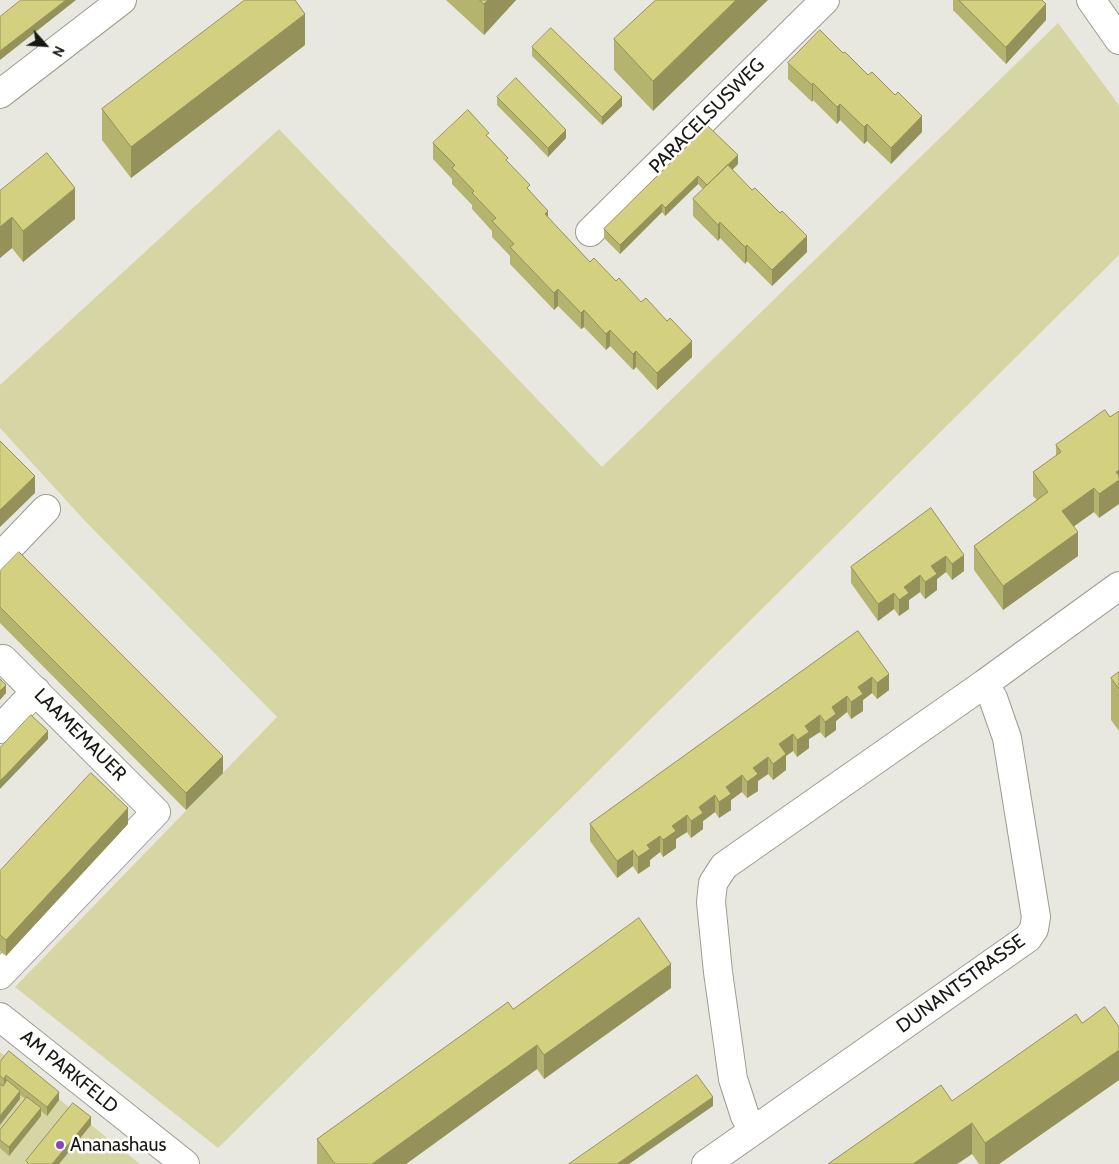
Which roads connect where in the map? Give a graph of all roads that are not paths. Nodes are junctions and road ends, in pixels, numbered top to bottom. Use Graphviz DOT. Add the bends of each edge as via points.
graph roads {
  1 [pos="122,0"];
  2 [pos="825,0"];
  3 [pos="1090,0"];
  4 [pos="1119,40"];
  5 [pos="0,94"];
  6 [pos="590,232"];
  7 [pos="46,509"];
  8 [pos="0,557"];
  9 [pos="1119,586"];
  10 [pos="3,659"];
  11 [pos="984,684"];
  12 [pos="36,691"];
  13 [pos="0,729"];
  14 [pos="0,975"];
  15 [pos="0,1016"];
  16 [pos="753,1131"];
  17 [pos="185,1164"];
  18 [pos="706,1164"];
  1 -- 5 [label="street"];
  2 -- 6 [label="street, PARACELSUSWEG"];
  3 -- 4 [label="street"];
  7 -- 8 [label="street"];
  9 -- 11 [label="street"];
  10 -- 12 [label="street, LAAMEMAUER"];
  11 -- 16 [label="street" via="724,866 713,883 711,902 733,1080"];
  11 -- 16 [label="street, DUNANTSTRASSE" via="993,698 1008,738 1036,917 1034,929 1028,938"];
  12 -- 13 [label="street"];
  12 -- 14 [label="street, LAAMEMAUER" via="156,812"];
  15 -- 17 [label="street, AM PARKFELD"];
  16 -- 18 [label="street, DUNANTSTRASSE"];
}
